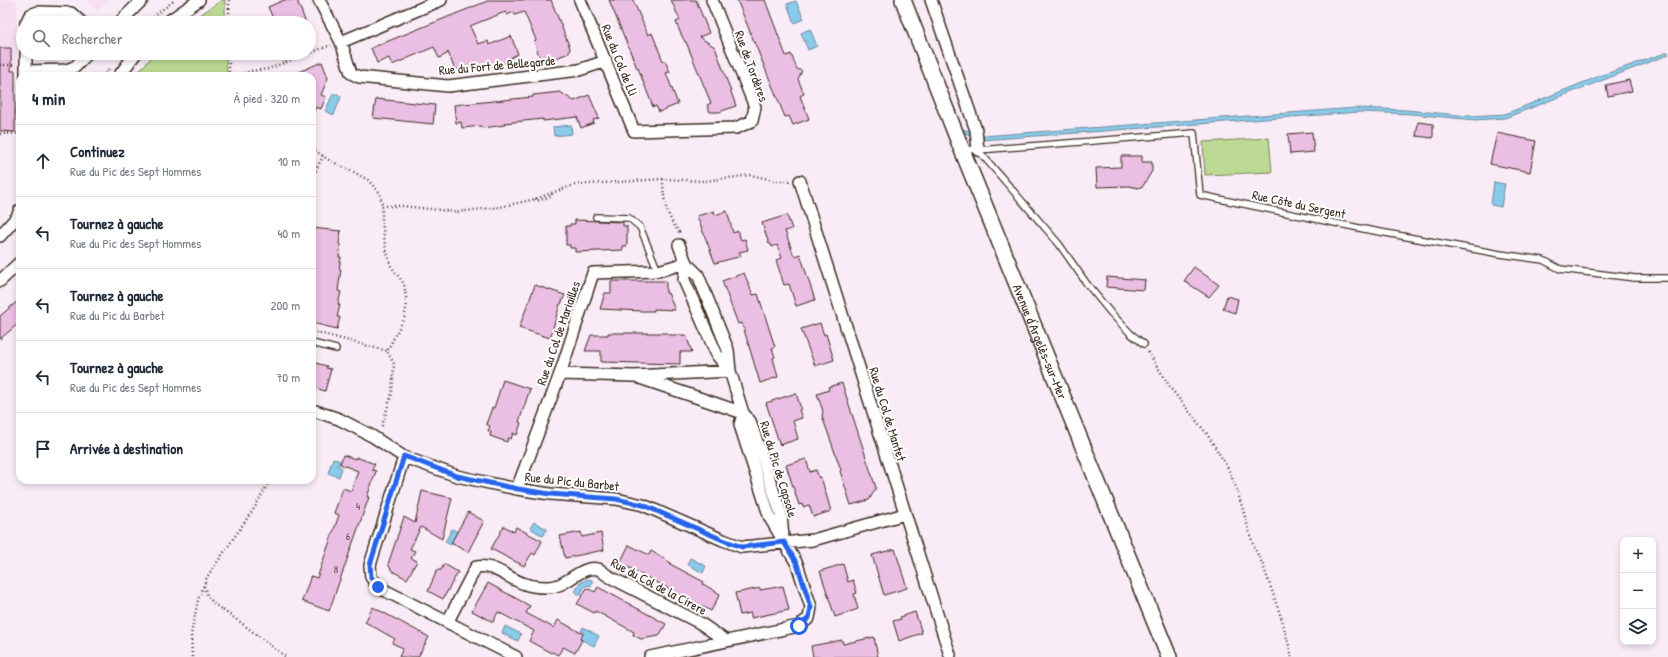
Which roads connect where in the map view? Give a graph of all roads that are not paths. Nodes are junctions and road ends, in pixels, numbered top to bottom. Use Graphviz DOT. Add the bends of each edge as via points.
graph roads {
  1 [pos="142,0"];
  2 [pos="199,0"];
  3 [pos="319,0"];
  4 [pos="441,0"];
  5 [pos="580,0"];
  6 [pos="712,0"];
  7 [pos="903,0"];
  8 [pos="906,0"];
  9 [pos="931,0"];
  10 [pos="30,16"];
  11 [pos="74,16"];
  12 [pos="126,16"];
  13 [pos="176,16"];
  14 [pos="912,25"];
  15 [pos="341,42"];
  16 [pos="26,60"];
  17 [pos="82,60"];
  18 [pos="131,60"];
  19 [pos="606,61"];
  20 [pos="26,72"];
  21 [pos="46,72"];
  22 [pos="122,72"];
  23 [pos="634,131"];
  24 [pos="961,149"];
  25 [pos="978,150"];
  26 [pos="800,181"];
  27 [pos="596,217"];
  28 [pos="16,218"];
  29 [pos="0,236"];
  30 [pos="678,245"];
  31 [pos="686,263"];
  32 [pos="16,266"];
  33 [pos="658,271"];
  34 [pos="1668,278"];
  35 [pos="0,281"];
  36 [pos="316,344"];
  37 [pos="1144,344"];
  38 [pos="336,350"];
  39 [pos="730,371"];
  40 [pos="560,374"];
  41 [pos="634,376"];
  42 [pos="316,411"];
  43 [pos="743,413"];
  44 [pos="404,456"];
  45 [pos="518,489"];
  46 [pos="905,514"];
  47 [pos="784,542"];
  48 [pos="448,621"];
  49 [pos="726,641"];
  50 [pos="950,655"];
  51 [pos="516,657"];
  52 [pos="650,657"];
  53 [pos="1169,657"];
  1 -- 12 [label="street"];
  2 -- 13 [label="street"];
  3 -- 15 [label="street, Rue du Fort de Bellegarde"];
  4 -- 15 [label="street"];
  5 -- 19 [label="street, Rue du Col de Lli"];
  6 -- 23 [label="street, Rue de Tordères" via="754,107 752,121 736,128"];
  7 -- 14 [label="main road, Avenue d'Argelès-sur-Mer"];
  8 -- 14 [label="main road, Avenue d'Argelès-sur-Mer"];
  9 -- 25 [label="street" via="976,130"];
  10 -- 11 [label="street" via="38,12 71,13"];
  14 -- 24 [label="main road, Avenue d'Argelès-sur-Mer"];
  15 -- 19 [label="street, Rue du Fort de Bellegarde" via="351,72 358,77 448,86 579,70"];
  16 -- 20 [label="street"];
  17 -- 21 [label="street" via="67,70"];
  18 -- 22 [label="street"];
  19 -- 23 [label="street, Rue du Col de Lli"];
  24 -- 25 [label="lane"];
  24 -- 53 [label="main road, Avenue d'Argelès-sur-Mer"];
  25 -- 34 [label="lane, Rue Côte du Sergent" via="1194,133 1200,195 1372,230 1542,260 1560,269 1635,278"];
  25 -- 37 [label="lane" via="1059,244 1110,312"];
  26 -- 46 [label="street, Rue du Col de Mantet"];
  27 -- 33 [label="lane" via="629,218 640,227"];
  28 -- 29 [label="street"];
  30 -- 31 [label="street, Rue du Pic de Capsole"];
  31 -- 33 [label="street, Rue du Col de Mariailles"];
  31 -- 39 [label="street, Rue du Pic de Capsole" via="698,275 728,350"];
  32 -- 35 [label="street"];
  33 -- 40 [label="street, Rue du Col de Mariailles" via="594,273"];
  36 -- 38 [label="lane"];
  39 -- 41 [label="street"];
  39 -- 43 [label="street, Rue du Pic de Capsole"];
  40 -- 41 [label="street"];
  40 -- 45 [label="street, Rue du Col de Mariailles"];
  41 -- 43 [label="street"];
  42 -- 44 [label="street, Rue du Pic du Barbet" via="339,419"];
  43 -- 47 [label="street, Rue du Pic de Capsole" via="750,421 781,514"];
  44 -- 45 [label="street, Rue du Pic du Barbet" via="457,476"];
  44 -- 48 [label="street" via="370,565 371,577 378,587"];
  45 -- 47 [label="street, Rue du Pic du Barbet" via="616,499 643,505 742,547"];
  46 -- 47 [label="street, Rue du Pic du Barbet" via="813,540"];
  46 -- 50 [label="street, Rue du Col de Mantet"];
  47 -- 49 [label="street" via="797,564 811,607 809,618 799,626"];
  48 -- 49 [label="street, Rue du Col de la Cirere" via="476,567 492,568 525,584 548,588 566,582 583,570 598,569 700,623"];
  48 -- 51 [label="street"];
  49 -- 52 [label="street"];
}
